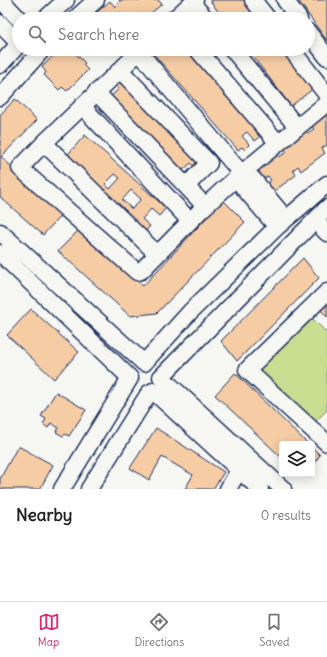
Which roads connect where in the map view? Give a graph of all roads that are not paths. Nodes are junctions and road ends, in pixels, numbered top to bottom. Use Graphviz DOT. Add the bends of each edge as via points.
graph roads {
  1 [pos="1,0"];
  2 [pos="66,0"];
  3 [pos="96,0"];
  4 [pos="254,0"];
  5 [pos="285,0"];
  6 [pos="194,1"];
  7 [pos="12,12"];
  8 [pos="53,12"];
  9 [pos="83,12"];
  10 [pos="182,12"];
  11 [pos="201,12"];
  12 [pos="263,12"];
  13 [pos="294,12"];
  14 [pos="0,24"];
  15 [pos="12,37"];
  16 [pos="315,42"];
  17 [pos="12,51"];
  18 [pos="36,56"];
  19 [pos="135,56"];
  20 [pos="144,56"];
  21 [pos="203,56"];
  22 [pos="238,56"];
  23 [pos="297,56"];
  24 [pos="327,58"];
  25 [pos="0,64"];
  26 [pos="120,70"];
  27 [pos="96,92"];
  28 [pos="327,95"];
  29 [pos="0,97"];
  30 [pos="327,103"];
  31 [pos="82,106"];
  32 [pos="297,127"];
  33 [pos="44,143"];
  34 [pos="278,143"];
  35 [pos="241,173"];
  36 [pos="327,184"];
  37 [pos="186,186"];
  38 [pos="205,206"];
  39 [pos="327,208"];
  40 [pos="190,221"];
  41 [pos="315,221"];
  42 [pos="282,223"];
  43 [pos="0,232"];
  44 [pos="327,233"];
  45 [pos="0,253"];
  46 [pos="157,254"];
  47 [pos="327,292"];
  48 [pos="144,363"];
  49 [pos="130,378"];
  50 [pos="154,387"];
  51 [pos="327,442"];
  52 [pos="239,470"];
  53 [pos="62,489"];
  54 [pos="89,489"];
  55 [pos="228,489"];
  56 [pos="260,489"];
  57 [pos="284,489"];
  1 -- 7 [label="street"];
  2 -- 8 [label="street"];
  3 -- 9 [label="street"];
  4 -- 12 [label="street"];
  5 -- 13 [label="street"];
  6 -- 10 [label="street"];
  6 -- 11 [label="street"];
  14 -- 15 [label="street"];
  16 -- 24 [label="street"];
  17 -- 25 [label="street"];
  18 -- 29 [label="street"];
  19 -- 26 [label="street"];
  20 -- 35 [label="street"];
  21 -- 34 [label="street"];
  22 -- 32 [label="street"];
  23 -- 28 [label="street"];
  26 -- 27 [label="street"];
  26 -- 37 [label="street" via="209,163"];
  27 -- 31 [label="street"];
  27 -- 37 [label="street"];
  30 -- 32 [label="street"];
  31 -- 33 [label="street"];
  31 -- 40 [label="street"];
  32 -- 34 [label="street"];
  33 -- 46 [label="street"];
  33 -- 46 [label="street" via="20,168 132,270 141,271"];
  34 -- 35 [label="street"];
  35 -- 38 [label="street"];
  35 -- 42 [label="street" via="243,187"];
  36 -- 42 [label="street"];
  37 -- 38 [label="street"];
  38 -- 40 [label="street"];
  39 -- 41 [label="street"];
  40 -- 46 [label="street"];
  41 -- 44 [label="street"];
  41 -- 50 [label="street"];
  42 -- 48 [label="street" via="190,312"];
  43 -- 48 [label="street"];
  45 -- 49 [label="street"];
  47 -- 51 [label="street" via="247,370"];
  48 -- 49 [label="street" via="136,366"];
  48 -- 50 [label="street" via="154,365 160,372"];
  49 -- 50 [label="street" via="136,390"];
  49 -- 53 [label="street"];
  50 -- 52 [label="street"];
  50 -- 54 [label="street"];
  50 -- 57 [label="street"];
  52 -- 55 [label="street"];
  52 -- 56 [label="street"];
}
